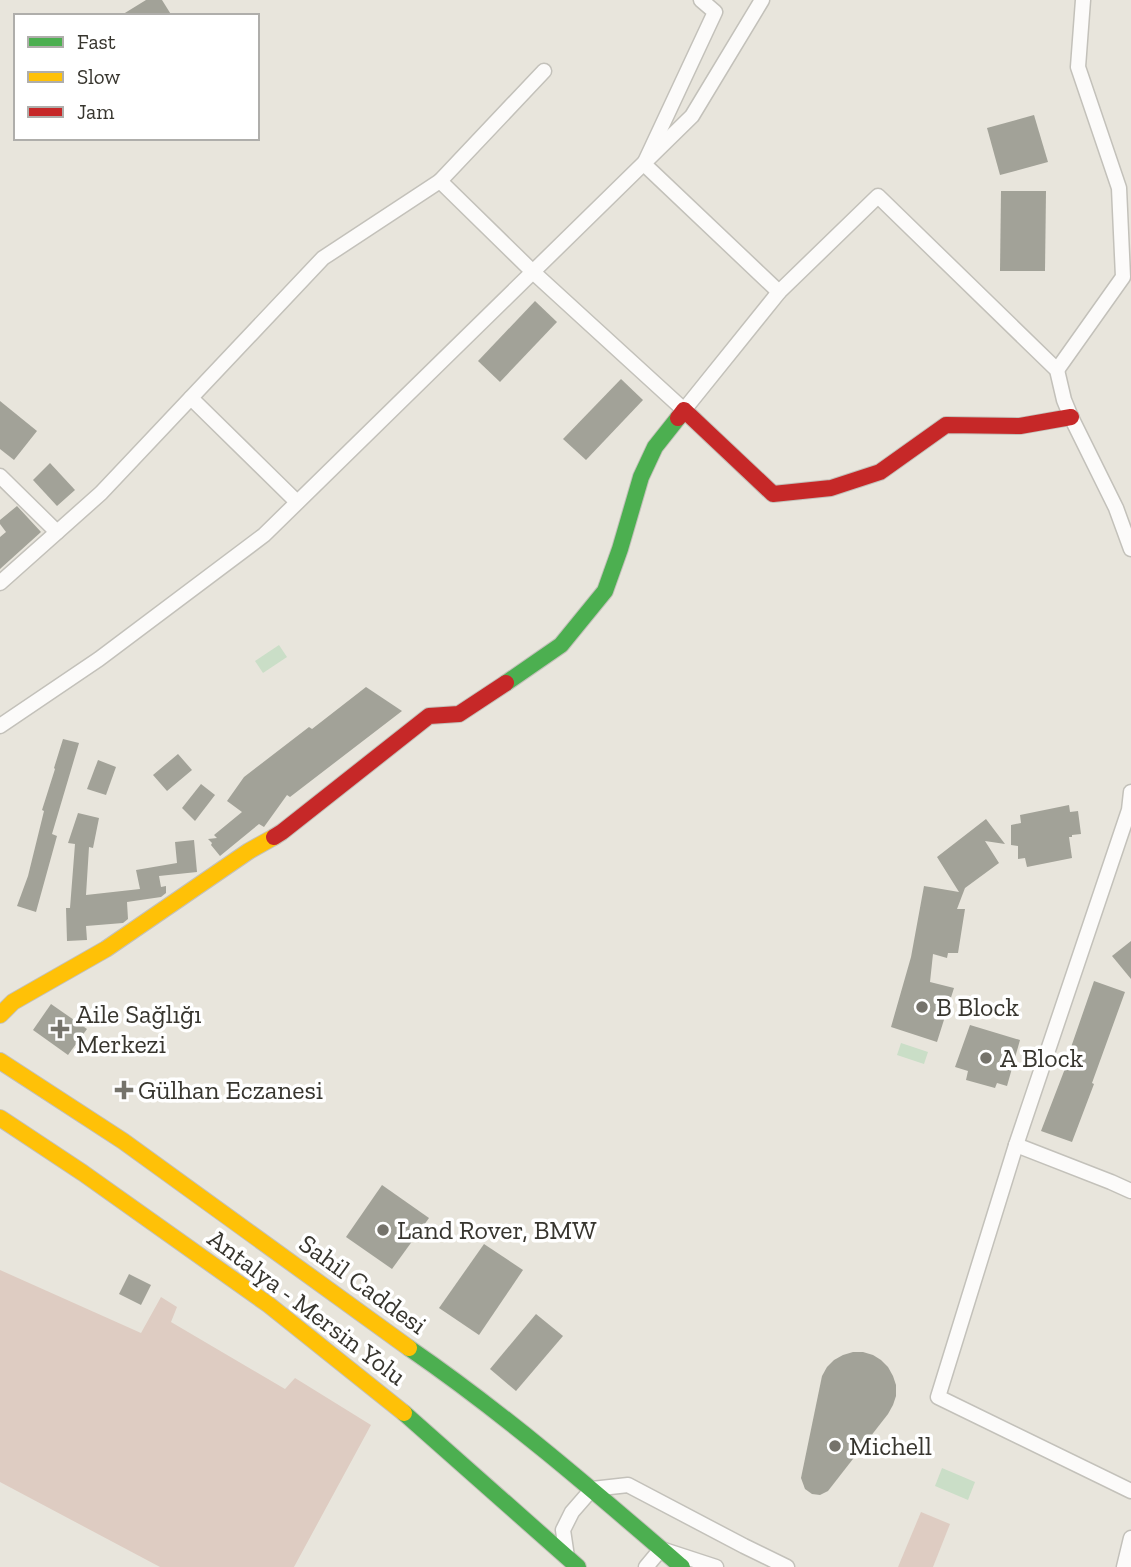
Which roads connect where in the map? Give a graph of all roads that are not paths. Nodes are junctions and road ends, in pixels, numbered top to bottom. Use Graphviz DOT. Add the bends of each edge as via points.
graph roads {
  1 [pos="701,0"];
  2 [pos="762,0"];
  3 [pos="1083,0"];
  4 [pos="544,71"];
  5 [pos="644,164"];
  6 [pos="440,181"];
  7 [pos="533,272"];
  8 [pos="779,292"];
  9 [pos="1057,370"];
  10 [pos="191,398"];
  11 [pos="684,410"];
  12 [pos="1071,417"];
  13 [pos="0,476"];
  14 [pos="297,502"];
  15 [pos="57,532"];
  16 [pos="1131,549"];
  17 [pos="0,583"];
  18 [pos="0,726"];
  19 [pos="1131,792"];
  20 [pos="0,1015"];
  21 [pos="0,1061"];
  22 [pos="0,1118"];
  23 [pos="1016,1145"];
  24 [pos="1131,1191"];
  25 [pos="592,1489"];
  26 [pos="1131,1490"];
  27 [pos="1131,1538"];
  28 [pos="661,1549"];
  29 [pos="572,1562"];
  30 [pos="646,1567"];
  31 [pos="682,1567"];
  32 [pos="716,1567"];
  33 [pos="787,1567"];
  34 [pos="1124,1567"];
  1 -- 5 [label="street" via="715,12"];
  2 -- 5 [label="street" via="692,116"];
  3 -- 9 [label="street" via="1078,67 1119,188 1122,278"];
  4 -- 6 [label="street"];
  5 -- 7 [label="street"];
  5 -- 8 [label="street"];
  6 -- 7 [label="street"];
  6 -- 10 [label="street" via="323,258"];
  7 -- 11 [label="street"];
  7 -- 14 [label="street"];
  8 -- 9 [label="street" via="878,196"];
  8 -- 11 [label="street"];
  9 -- 12 [label="street"];
  10 -- 14 [label="street"];
  10 -- 15 [label="street" via="101,493"];
  11 -- 12 [label="main road" via="773,494 831,488 880,472 946,425 1020,426"];
  11 -- 20 [label="main road" via="655,447 641,477 605,592 561,645 459,714 429,716 282,832 106,949 13,1002"];
  12 -- 16 [label="street"];
  13 -- 15 [label="street"];
  14 -- 18 [label="street" via="264,535 99,659"];
  15 -- 17 [label="street"];
  19 -- 23 [label="street" via="1129,810"];
  21 -- 25 [label="main road, Sahil Caddesi" via="123,1141 457,1381"];
  22 -- 29 [label="main road, Antalya - Mersin Yolu" via="280,1314 387,1398"];
  23 -- 24 [label="street"];
  23 -- 26 [label="street" via="938,1397"];
  25 -- 28 [label="main road, Sahil Caddesi"];
  25 -- 29 [label="street" via="572,1512 564,1530"];
  25 -- 33 [label="street" via="628,1485"];
  27 -- 34 [label="street"];
  28 -- 30 [label="street"];
  28 -- 31 [label="main road, Sahil Caddesi"];
  28 -- 32 [label="street"];
}
